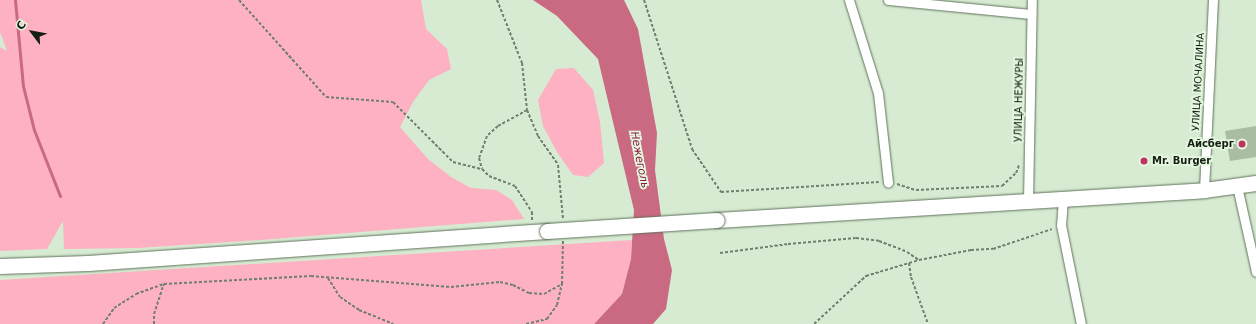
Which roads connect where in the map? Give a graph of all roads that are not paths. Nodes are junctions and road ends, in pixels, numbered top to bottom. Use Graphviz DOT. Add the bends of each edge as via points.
graph roads {
  1 [pos="850,0"];
  2 [pos="888,0"];
  3 [pos="1032,0"];
  4 [pos="1213,0"];
  5 [pos="1031,14"];
  6 [pos="888,182"];
  7 [pos="1256,183"];
  8 [pos="1237,186"];
  9 [pos="1204,190"];
  10 [pos="1063,198"];
  11 [pos="1028,200"];
  12 [pos="0,266"];
  13 [pos="1256,272"];
  14 [pos="1081,324"];
  1 -- 6 [label="street" via="878,93"];
  2 -- 5 [label="street"];
  3 -- 5 [label="street, УЛИЦА НЕЖУРЫ"];
  4 -- 9 [label="street, УЛИЦА МОЧАЛИНА"];
  5 -- 11 [label="street, УЛИЦА НЕЖУРЫ"];
  7 -- 8 [label="main road"];
  8 -- 9 [label="main road"];
  8 -- 13 [label="street"];
  9 -- 10 [label="main road"];
  10 -- 11 [label="main road"];
  10 -- 14 [label="street" via="1061,225"];
  11 -- 12 [label="main road, bridge"];
}
